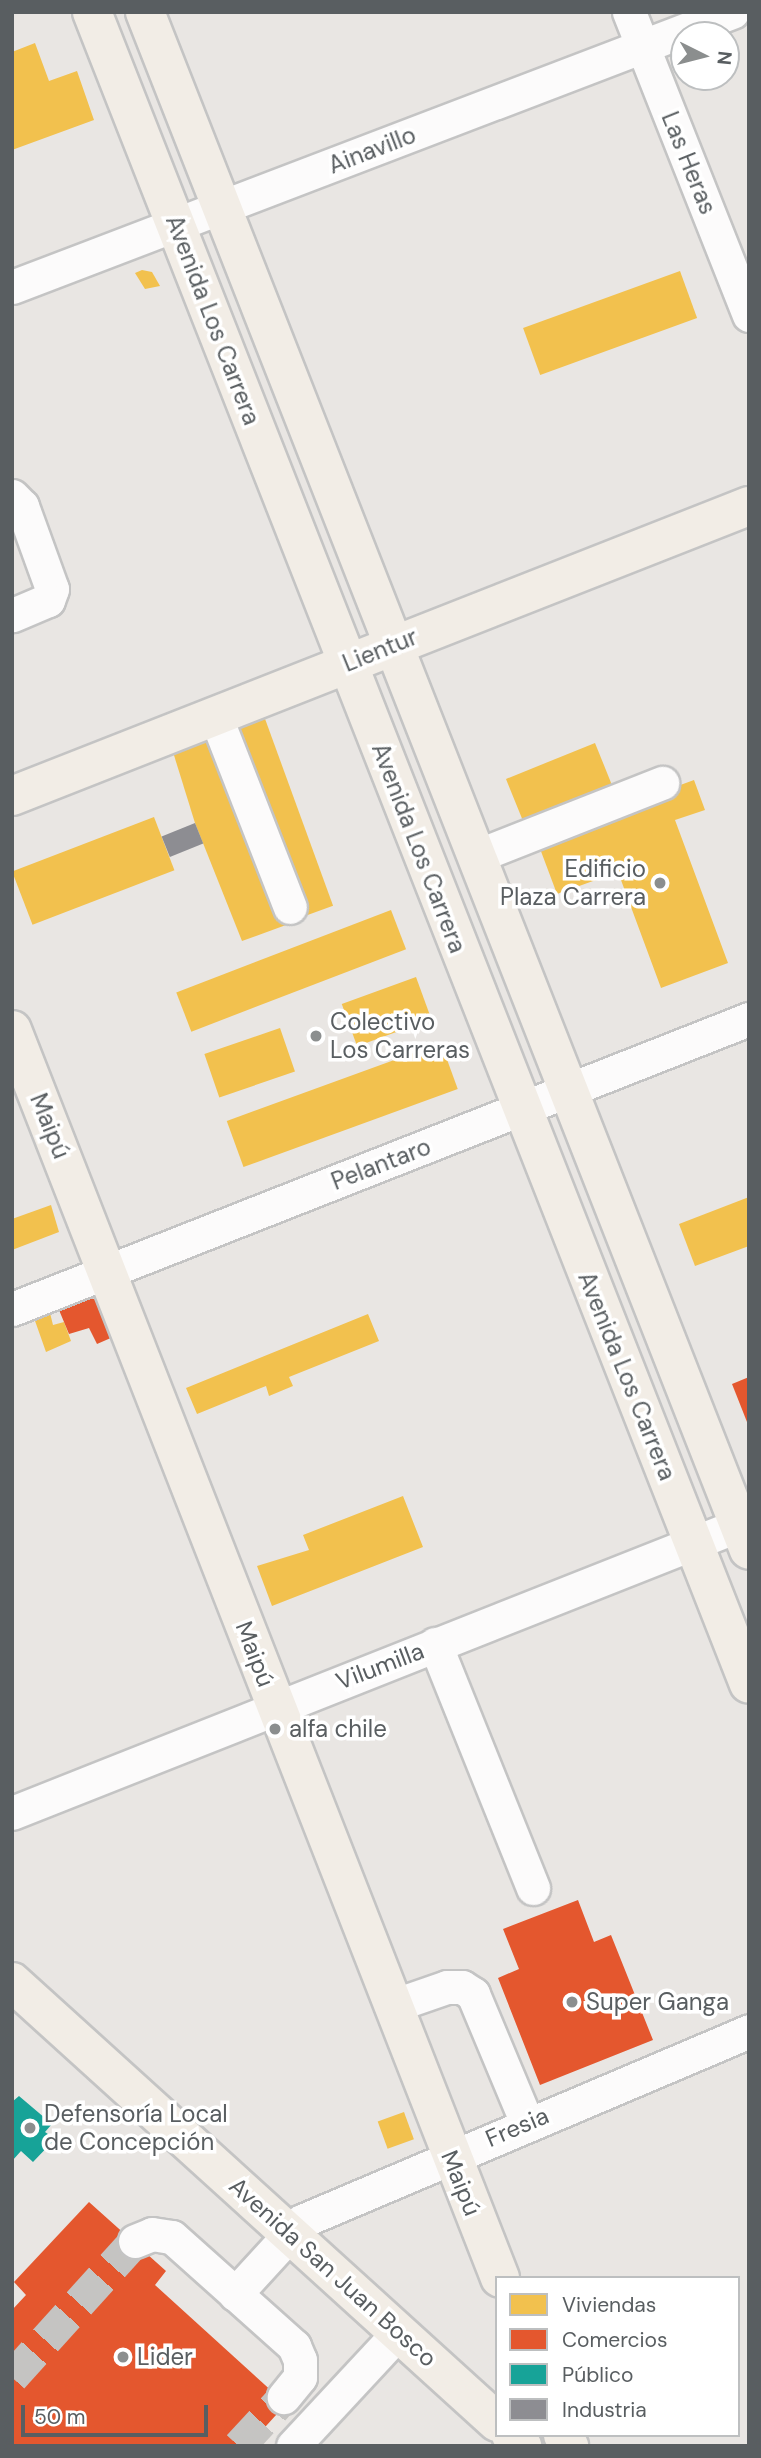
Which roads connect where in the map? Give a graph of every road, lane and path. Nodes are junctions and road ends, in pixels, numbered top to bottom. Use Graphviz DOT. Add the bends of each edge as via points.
graph roads {
  1 [pos="92,12"];
  2 [pos="145,12"];
  3 [pos="629,12"];
  4 [pos="732,12"];
  5 [pos="643,47"];
  6 [pos="223,208"];
  7 [pos="176,226"];
  8 [pos="12,287"];
  9 [pos="749,315"];
  10 [pos="12,496"];
  11 [pos="749,506"];
  12 [pos="24,545"];
  13 [pos="12,615"];
  14 [pos="395,644"];
  15 [pos="347,663"];
  16 [pos="215,715"];
  17 [pos="662,783"];
  18 [pos="12,796"];
  19 [pos="479,856"];
  20 [pos="290,907"];
  21 [pos="749,1019"];
  22 [pos="12,1030"];
  23 [pos="569,1091"];
  24 [pos="521,1109"];
  25 [pos="108,1271"];
  26 [pos="12,1309"];
  27 [pos="746,1532"];
  28 [pos="693,1543"];
  29 [pos="435,1644"];
  30 [pos="749,1684"];
  31 [pos="275,1708"];
  32 [pos="12,1813"];
  33 [pos="533,1888"];
  34 [pos="12,1982"];
  35 [pos="392,2006"];
  36 [pos="749,2031"];
  37 [pos="527,2123"];
  38 [pos="450,2155"];
  39 [pos="290,2232"];
  40 [pos="135,2241"];
  41 [pos="499,2276"];
  42 [pos="235,2294"];
  43 [pos="399,2332"];
  44 [pos="285,2397"];
  45 [pos="495,2422"];
  46 [pos="293,2446"];
  1 -- 7 [label="main road, Avenida Los Carrera"];
  2 -- 6 [label="main road, Avenida Los Carrera"];
  3 -- 5 [label="street, Las Heras"];
  4 -- 5 [label="street, Ainavillo"];
  5 -- 6 [label="street, Ainavillo"];
  5 -- 9 [label="street, Las Heras"];
  6 -- 7 [label="street, Ainavillo"];
  6 -- 14 [label="main road, Avenida Los Carrera"];
  7 -- 8 [label="street, Ainavillo"];
  7 -- 15 [label="main road, Avenida Los Carrera"];
  10 -- 12 [label="street" via="22,506"];
  11 -- 14 [label="main road, Lientur"];
  12 -- 13 [label="street" via="50,596"];
  14 -- 15 [label="main road, Lientur"];
  14 -- 19 [label="main road, Avenida Los Carrera"];
  15 -- 16 [label="main road, Lientur"];
  15 -- 24 [label="main road, Avenida Los Carrera"];
  16 -- 18 [label="main road, Lientur"];
  16 -- 20 [label="street"];
  17 -- 19 [label="street"];
  19 -- 23 [label="main road, Avenida Los Carrera"];
  21 -- 23 [label="street, Pelantaro"];
  22 -- 25 [label="main road, Maipú"];
  23 -- 24 [label="street, Pelantaro"];
  23 -- 27 [label="main road, Avenida Los Carrera"];
  24 -- 25 [label="street, Pelantaro"];
  24 -- 28 [label="main road, Avenida Los Carrera"];
  25 -- 26 [label="street, Pelantaro"];
  25 -- 31 [label="main road, Maipú"];
  27 -- 28 [label="street, Vilumilla"];
  28 -- 29 [label="street, Vilumilla"];
  28 -- 30 [label="main road, Avenida Los Carrera"];
  29 -- 31 [label="street, Vilumilla"];
  29 -- 33 [label="street"];
  31 -- 32 [label="street, Vilumilla"];
  31 -- 35 [label="main road, Maipú"];
  34 -- 39 [label="main road, Avenida San Juan Bosco"];
  35 -- 37 [label="street" via="447,1987 462,1987 473,1994"];
  35 -- 38 [label="main road, Maipú"];
  36 -- 37 [label="street, Fresia"];
  37 -- 38 [label="street, Fresia"];
  38 -- 39 [label="street, Fresia" via="315,2214"];
  38 -- 41 [label="main road, Maipú"];
  39 -- 42 [label="street, Fresia"];
  39 -- 43 [label="main road, Avenida San Juan Bosco"];
  40 -- 42 [label="street" via="152,2234 172,2237"];
  42 -- 44 [label="street" via="298,2353 300,2377"];
  43 -- 45 [label="main road, Avenida San Juan Bosco"];
  43 -- 46 [label="street"];
}
